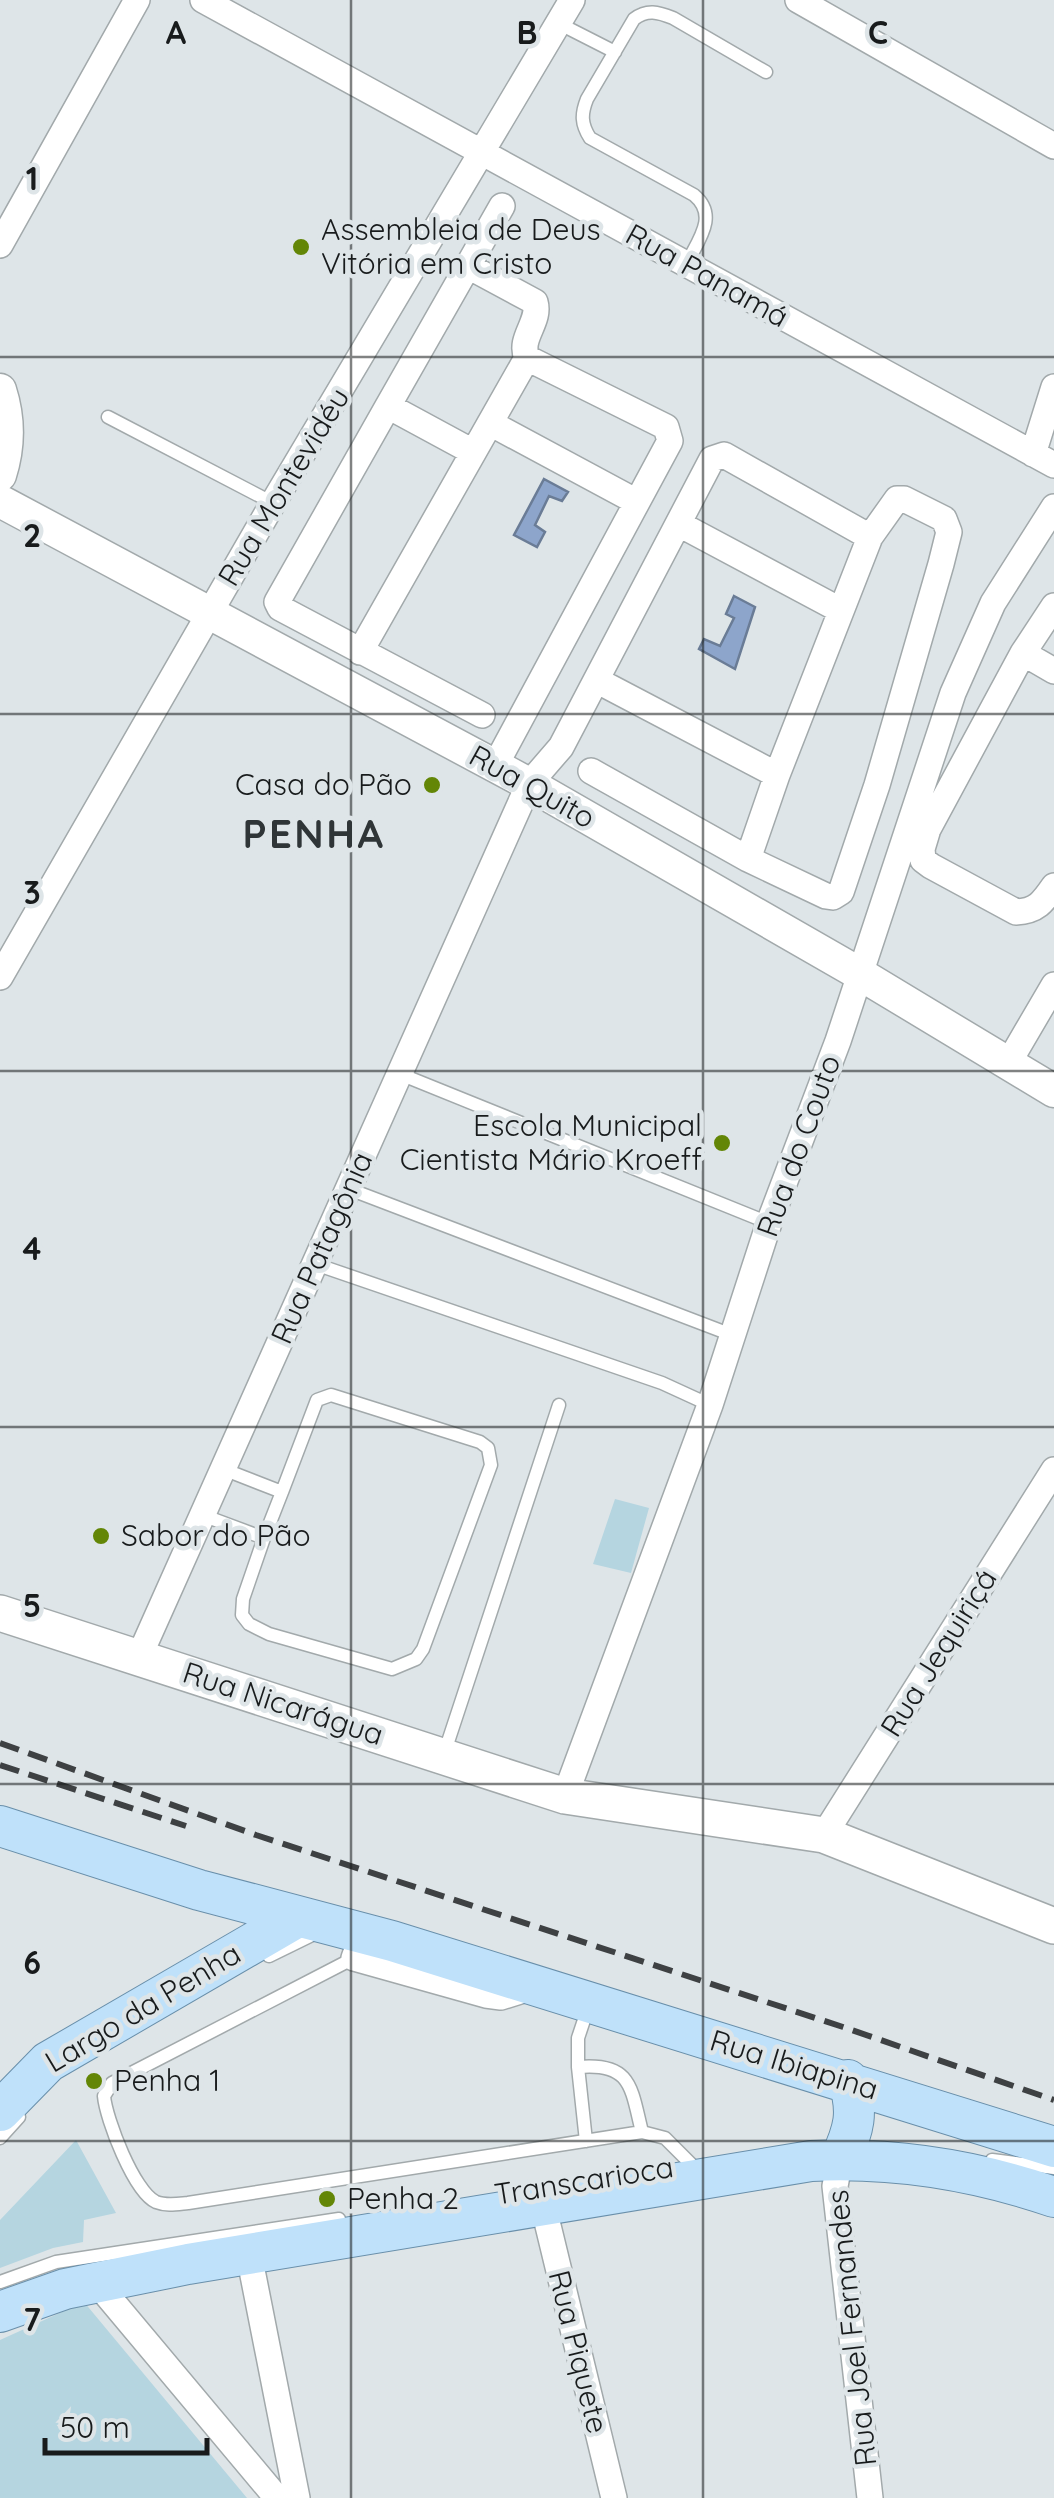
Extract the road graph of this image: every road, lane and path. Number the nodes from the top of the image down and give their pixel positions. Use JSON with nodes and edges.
{"nodes":[{"id":1,"x":137,"y":0,"type":"edge"},
{"id":2,"x":203,"y":0,"type":"edge"},
{"id":3,"x":572,"y":0,"type":"edge"},
{"id":4,"x":798,"y":0,"type":"edge"},
{"id":5,"x":558,"y":23,"type":"junction"},
{"id":6,"x":614,"y":52,"type":"junction"},
{"id":7,"x":766,"y":72,"type":"dead end"},
{"id":8,"x":1054,"y":146,"type":"edge"},
{"id":9,"x":483,"y":154,"type":"junction"},
{"id":10,"x":502,"y":206,"type":"dead end"},
{"id":11,"x":0,"y":246,"type":"edge"},
{"id":12,"x":686,"y":264,"type":"junction"},
{"id":13,"x":468,"y":266,"type":"junction"},
{"id":14,"x":527,"y":358,"type":"junction"},
{"id":15,"x":1054,"y":387,"type":"edge"},
{"id":16,"x":0,"y":390,"type":"edge"},
{"id":17,"x":388,"y":406,"type":"junction"},
{"id":18,"x":108,"y":417,"type":"dead end"},
{"id":19,"x":490,"y":422,"type":"junction"},
{"id":20,"x":474,"y":452,"type":"junction"},
{"id":21,"x":1043,"y":460,"type":"edge"},
{"id":22,"x":0,"y":475,"type":"edge"},
{"id":23,"x":0,"y":501,"type":"edge"},
{"id":24,"x":637,"y":502,"type":"junction"},
{"id":25,"x":273,"y":503,"type":"junction"},
{"id":26,"x":1054,"y":508,"type":"edge"},
{"id":27,"x":679,"y":524,"type":"junction"},
{"id":28,"x":870,"y":537,"type":"junction"},
{"id":29,"x":1054,"y":606,"type":"edge"},
{"id":30,"x":840,"y":610,"type":"junction"},
{"id":31,"x":211,"y":612,"type":"junction"},
{"id":32,"x":360,"y":652,"type":"junction"},
{"id":33,"x":1023,"y":654,"type":"junction"},
{"id":34,"x":1054,"y":671,"type":"edge"},
{"id":35,"x":598,"y":681,"type":"junction"},
{"id":36,"x":482,"y":715,"type":"dead end"},
{"id":37,"x":495,"y":766,"type":"junction"},
{"id":38,"x":591,"y":771,"type":"dead end"},
{"id":39,"x":776,"y":774,"type":"junction"},
{"id":40,"x":530,"y":784,"type":"junction"},
{"id":41,"x":748,"y":859,"type":"junction"},
{"id":42,"x":1054,"y":886,"type":"edge"},
{"id":43,"x":860,"y":974,"type":"junction"},
{"id":44,"x":0,"y":977,"type":"edge"},
{"id":45,"x":1054,"y":985,"type":"edge"},
{"id":46,"x":1009,"y":1062,"type":"junction"},
{"id":47,"x":400,"y":1074,"type":"junction"},
{"id":48,"x":1054,"y":1091,"type":"edge"},
{"id":49,"x":348,"y":1189,"type":"junction"},
{"id":50,"x":769,"y":1224,"type":"junction"},
{"id":51,"x":315,"y":1264,"type":"junction"},
{"id":52,"x":732,"y":1335,"type":"junction"},
{"id":53,"x":559,"y":1405,"type":"dead end"},
{"id":54,"x":710,"y":1405,"type":"junction"},
{"id":55,"x":223,"y":1469,"type":"junction"},
{"id":56,"x":1054,"y":1470,"type":"edge"},
{"id":57,"x":282,"y":1492,"type":"junction"},
{"id":58,"x":202,"y":1516,"type":"junction"},
{"id":59,"x":264,"y":1538,"type":"junction"},
{"id":60,"x":0,"y":1613,"type":"edge"},
{"id":61,"x":139,"y":1658,"type":"junction"},
{"id":62,"x":443,"y":1756,"type":"junction"},
{"id":63,"x":565,"y":1796,"type":"junction"},
{"id":64,"x":0,"y":1826,"type":"edge"},
{"id":65,"x":824,"y":1835,"type":"junction"},
{"id":66,"x":1054,"y":1926,"type":"edge"},
{"id":67,"x":336,"y":1934,"type":"junction"},
{"id":68,"x":250,"y":1965,"type":"dead end"},
{"id":69,"x":218,"y":1980,"type":"dead end"},
{"id":70,"x":589,"y":2004,"type":"junction"},
{"id":71,"x":78,"y":2062,"type":"dead end"},
{"id":72,"x":578,"y":2066,"type":"junction"},
{"id":73,"x":848,"y":2080,"type":"junction"},
{"id":74,"x":17,"y":2106,"type":"edge"},
{"id":75,"x":905,"y":2116,"type":"dead end"},
{"id":76,"x":642,"y":2132,"type":"junction"},
{"id":77,"x":0,"y":2138,"type":"edge"},
{"id":78,"x":586,"y":2141,"type":"junction"},
{"id":79,"x":1054,"y":2147,"type":"edge"},
{"id":80,"x":782,"y":2150,"type":"dead end"},
{"id":81,"x":850,"y":2150,"type":"junction"},
{"id":82,"x":998,"y":2163,"type":"junction"},
{"id":83,"x":1054,"y":2167,"type":"edge"},
{"id":84,"x":696,"y":2168,"type":"junction"},
{"id":85,"x":1054,"y":2197,"type":"edge"},
{"id":86,"x":543,"y":2205,"type":"junction"},
{"id":87,"x":351,"y":2217,"type":"dead end"},
{"id":88,"x":250,"y":2255,"type":"junction"},
{"id":89,"x":0,"y":2282,"type":"edge"},
{"id":90,"x":96,"y":2282,"type":"junction"},
{"id":91,"x":0,"y":2312,"type":"edge"},
{"id":92,"x":277,"y":2498,"type":"edge"},
{"id":93,"x":297,"y":2498,"type":"edge"},
{"id":94,"x":614,"y":2498,"type":"edge"},
{"id":95,"x":870,"y":2498,"type":"edge"}],
"edges":[{"from":1,"to":11,"type":"street"},
{"from":2,"to":9,"type":"street","name":"Rua Panamá"},
{"from":3,"to":5,"type":"street","name":"Rua Montevidéu"},
{"from":4,"to":8,"type":"street"},
{"from":5,"to":6,"type":"lane"},
{"from":5,"to":9,"type":"street","name":"Rua Montevidéu"},
{"from":6,"to":7,"type":"lane"},
{"from":6,"to":12,"type":"lane"},
{"from":9,"to":12,"type":"street","name":"Rua Panamá"},
{"from":9,"to":25,"type":"street","name":"Rua Montevidéu"},
{"from":10,"to":13,"type":"street"},
{"from":12,"to":21,"type":"street","name":"Rua Panamá"},
{"from":13,"to":14,"type":"street"},
{"from":13,"to":17,"type":"street"},
{"from":14,"to":19,"type":"street"},
{"from":14,"to":24,"type":"street"},
{"from":15,"to":21,"type":"street"},
{"from":16,"to":22,"type":"street"},
{"from":17,"to":20,"type":"street"},
{"from":17,"to":32,"type":"street"},
{"from":18,"to":25,"type":"lane"},
{"from":19,"to":20,"type":"street"},
{"from":19,"to":24,"type":"street"},
{"from":20,"to":32,"type":"street"},
{"from":23,"to":31,"type":"street","name":"Rua Quito"},
{"from":24,"to":37,"type":"street"},
{"from":25,"to":31,"type":"street","name":"Rua Montevidéu"},
{"from":26,"to":43,"type":"street","name":"Rua do Couto"},
{"from":27,"to":28,"type":"street","name":"Rua Patagônia"},
{"from":27,"to":30,"type":"street"},
{"from":27,"to":35,"type":"street","name":"Rua Patagônia"},
{"from":28,"to":30,"type":"street"},
{"from":28,"to":41,"type":"street"},
{"from":29,"to":33,"type":"street"},
{"from":30,"to":39,"type":"street"},
{"from":31,"to":37,"type":"street","name":"Rua Quito"},
{"from":31,"to":44,"type":"street","name":"Rua Montevidéu"},
{"from":32,"to":36,"type":"street"},
{"from":33,"to":34,"type":"street"},
{"from":33,"to":42,"type":"street"},
{"from":35,"to":39,"type":"street"},
{"from":35,"to":40,"type":"street","name":"Rua Patagônia"},
{"from":37,"to":40,"type":"street","name":"Rua Quito"},
{"from":38,"to":41,"type":"street"},
{"from":39,"to":41,"type":"street"},
{"from":40,"to":43,"type":"street","name":"Rua Quito"},
{"from":40,"to":47,"type":"street","name":"Rua Patagônia"},
{"from":43,"to":46,"type":"street","name":"Rua Quito"},
{"from":43,"to":50,"type":"street","name":"Rua do Couto"},
{"from":45,"to":46,"type":"street"},
{"from":46,"to":48,"type":"street","name":"Rua Quito"},
{"from":47,"to":49,"type":"street","name":"Rua Patagônia"},
{"from":47,"to":50,"type":"lane"},
{"from":49,"to":51,"type":"street","name":"Rua Patagônia"},
{"from":49,"to":52,"type":"lane"},
{"from":50,"to":52,"type":"street","name":"Rua do Couto"},
{"from":51,"to":54,"type":"lane"},
{"from":51,"to":55,"type":"street","name":"Rua Patagônia"},
{"from":52,"to":54,"type":"street","name":"Rua do Couto"},
{"from":53,"to":62,"type":"lane"},
{"from":54,"to":63,"type":"street","name":"Rua do Couto"},
{"from":55,"to":57,"type":"lane"},
{"from":55,"to":58,"type":"street","name":"Rua Patagônia"},
{"from":56,"to":65,"type":"street","name":"Rua Jequiriçá"},
{"from":57,"to":59,"type":"lane"},
{"from":57,"to":59,"type":"lane"},
{"from":58,"to":59,"type":"lane"},
{"from":58,"to":61,"type":"street","name":"Rua Patagônia"},
{"from":60,"to":61,"type":"main road","name":"Rua Nicarágua"},
{"from":61,"to":62,"type":"main road","name":"Rua Nicarágua"},
{"from":62,"to":63,"type":"main road","name":"Rua Nicarágua"},
{"from":63,"to":65,"type":"main road","name":"Rua Nicarágua"},
{"from":64,"to":67,"type":"main road","name":"Rua Ibiapina"},
{"from":65,"to":66,"type":"main road","name":"Rua Nicarágua"},
{"from":67,"to":68,"type":"lane"},
{"from":67,"to":70,"type":"main road","name":"Rua Ibiapina"},
{"from":67,"to":74,"type":"main road","name":"Largo da Penha"},
{"from":67,"to":78,"type":"lane","name":"Largo da Penha"},
{"from":69,"to":71,"type":"lane"},
{"from":70,"to":72,"type":"lane"},
{"from":70,"to":73,"type":"main road","name":"Rua Ibiapina"},
{"from":72,"to":76,"type":"lane"},
{"from":72,"to":78,"type":"lane"},
{"from":73,"to":75,"type":"lane"},
{"from":73,"to":79,"type":"main road","name":"Rua Ibiapina"},
{"from":73,"to":81,"type":"main road"},
{"from":74,"to":77,"type":"lane"},
{"from":76,"to":78,"type":"lane"},
{"from":76,"to":84,"type":"lane"},
{"from":80,"to":81,"type":"lane"},
{"from":81,"to":82,"type":"main road"},
{"from":81,"to":84,"type":"main road"},
{"from":81,"to":95,"type":"street","name":"Rua Joel Fernandes"},
{"from":82,"to":83,"type":"lane"},
{"from":82,"to":85,"type":"main road"},
{"from":84,"to":86,"type":"main road"},
{"from":86,"to":88,"type":"main road"},
{"from":86,"to":94,"type":"street","name":"Rua Piquete"},
{"from":87,"to":89,"type":"lane"},
{"from":88,"to":90,"type":"main road"},
{"from":88,"to":93,"type":"street"},
{"from":90,"to":91,"type":"main road"},
{"from":90,"to":92,"type":"street"}]}
